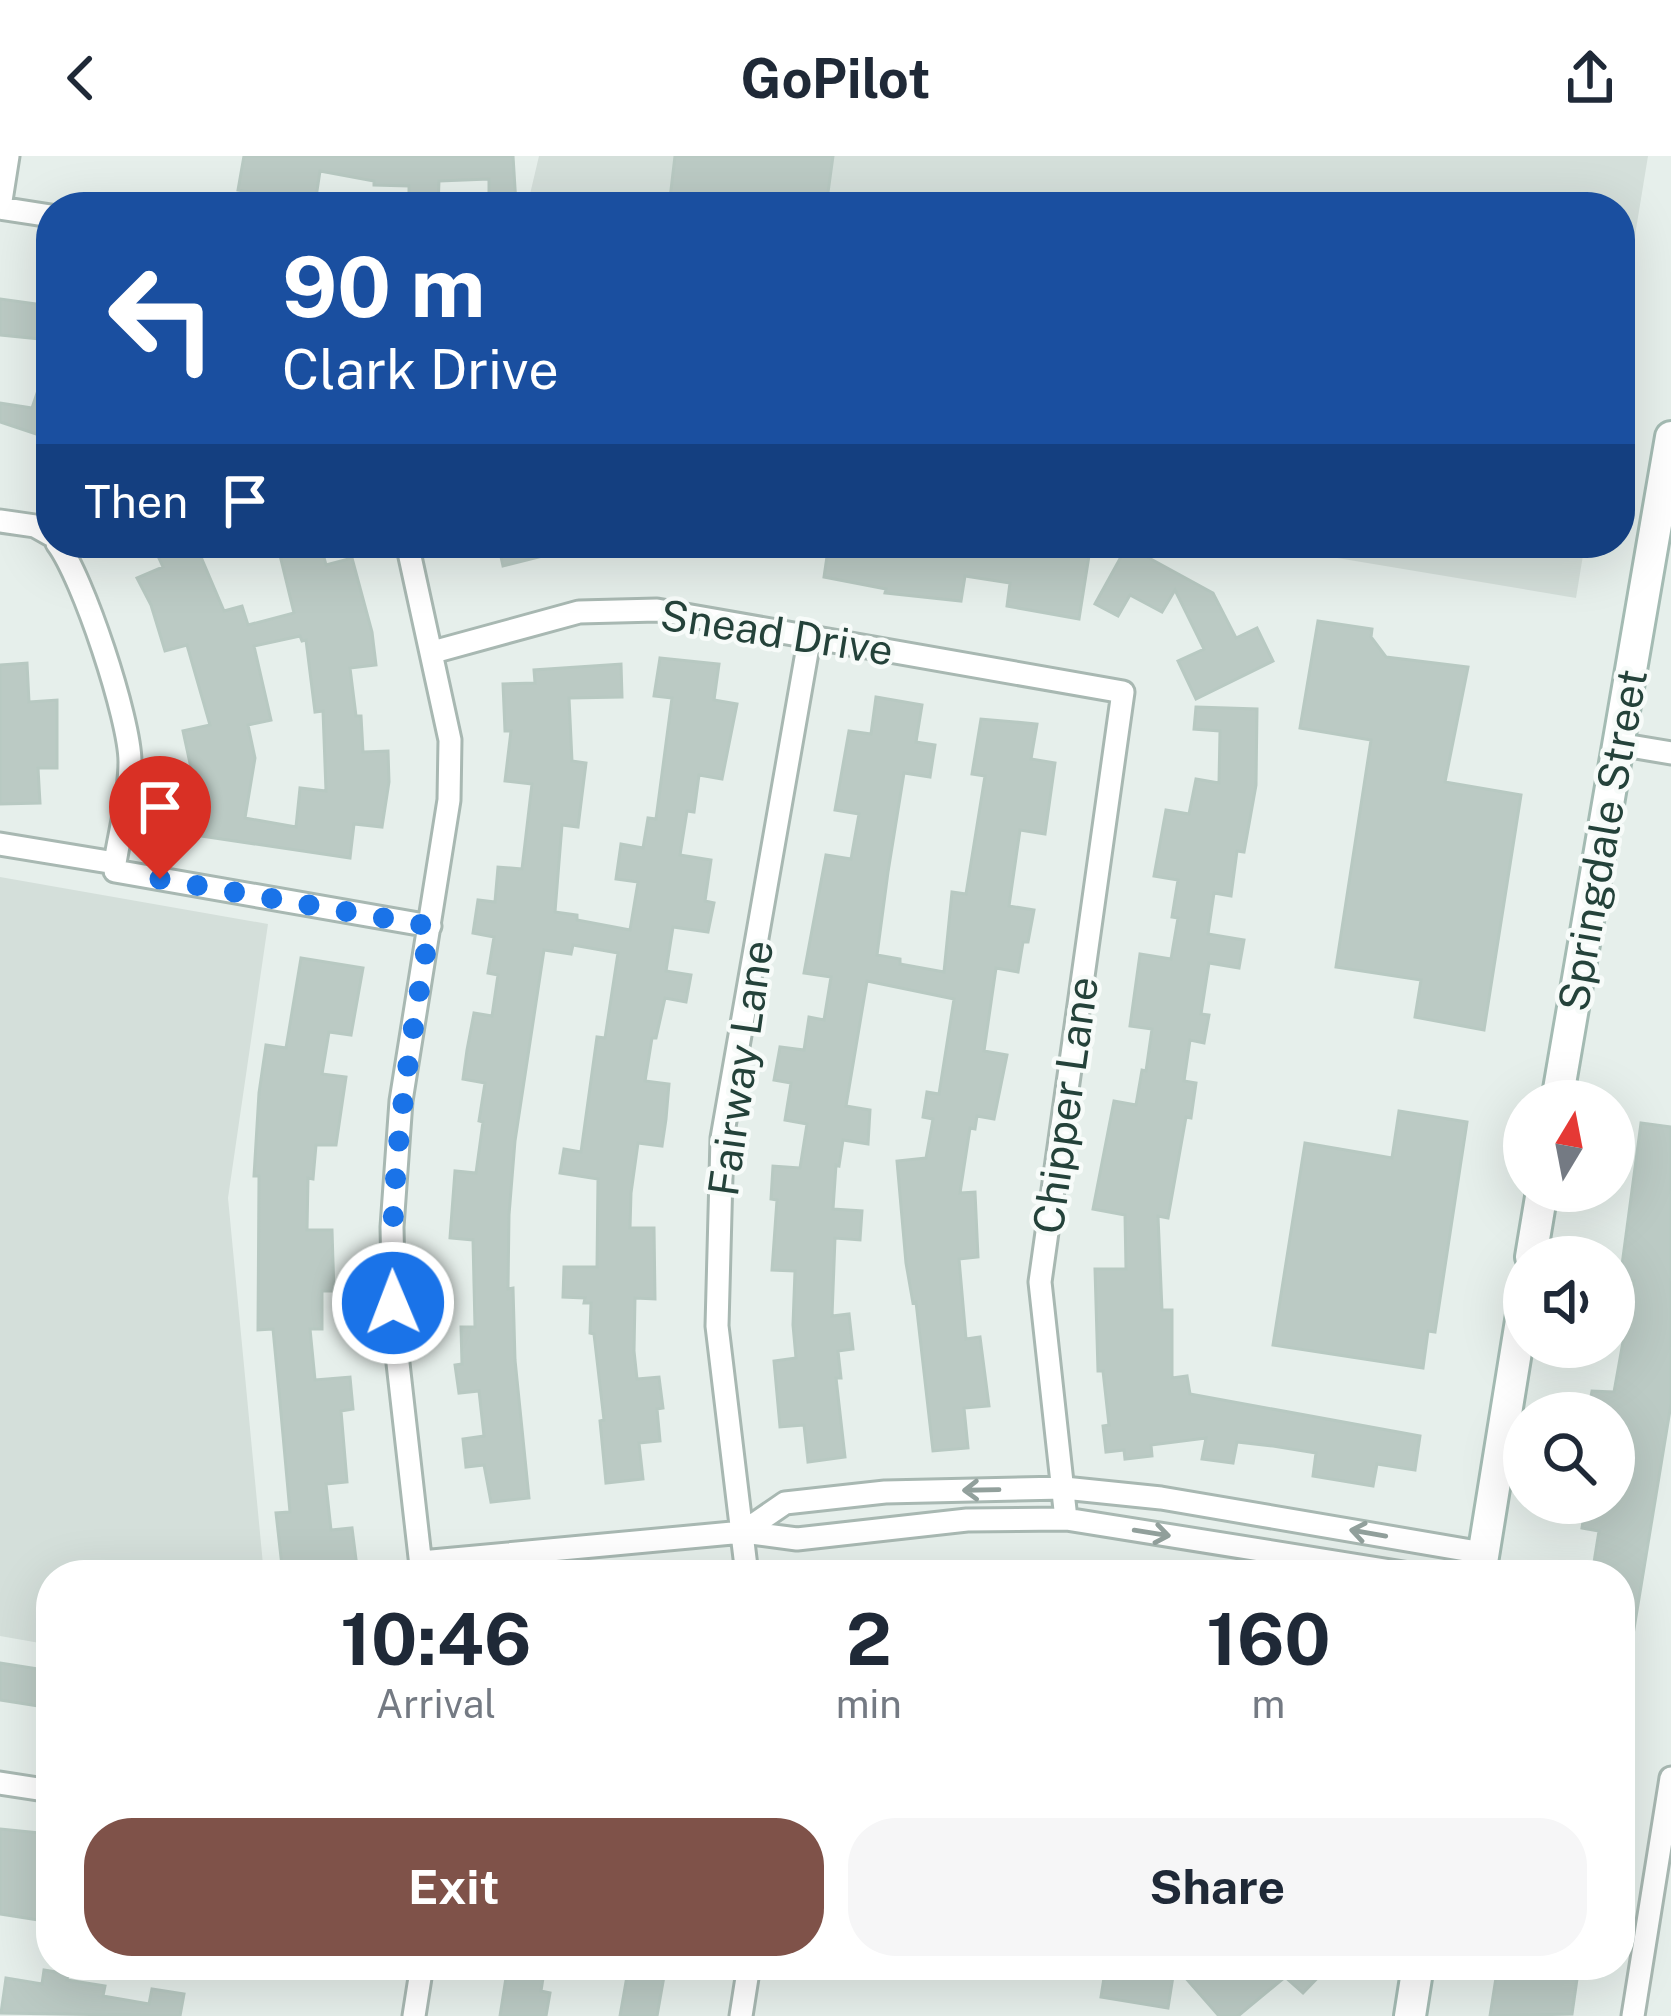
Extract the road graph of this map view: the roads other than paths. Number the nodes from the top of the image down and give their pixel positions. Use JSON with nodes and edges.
{"nodes":[{"id":1,"x":8,"y":156,"type":"edge"},
{"id":2,"x":0,"y":208,"type":"edge"},
{"id":3,"x":36,"y":214,"type":"edge"},
{"id":4,"x":1671,"y":437,"type":"edge"},
{"id":5,"x":0,"y":521,"type":"edge"},
{"id":6,"x":36,"y":527,"type":"edge"},
{"id":7,"x":68,"y":558,"type":"edge"},
{"id":8,"x":411,"y":558,"type":"edge"},
{"id":9,"x":810,"y":635,"type":"junction"},
{"id":10,"x":433,"y":652,"type":"junction"},
{"id":11,"x":1123,"y":692,"type":"joint"},
{"id":12,"x":1618,"y":744,"type":"junction"},
{"id":13,"x":1671,"y":753,"type":"edge"},
{"id":14,"x":0,"y":844,"type":"edge"},
{"id":15,"x":115,"y":863,"type":"junction"},
{"id":16,"x":430,"y":926,"type":"junction"},
{"id":17,"x":1561,"y":1080,"type":"edge"},
{"id":18,"x":1513,"y":1368,"type":"edge"},
{"id":19,"x":1064,"y":1488,"type":"junction"},
{"id":20,"x":1066,"y":1519,"type":"junction"},
{"id":21,"x":743,"y":1532,"type":"junction"},
{"id":22,"x":420,"y":1560,"type":"edge"},
{"id":23,"x":499,"y":1560,"type":"edge"},
{"id":24,"x":746,"y":1560,"type":"edge"},
{"id":25,"x":1322,"y":1560,"type":"edge"},
{"id":26,"x":1462,"y":1560,"type":"edge"},
{"id":27,"x":1482,"y":1560,"type":"edge"},
{"id":28,"x":1671,"y":1778,"type":"edge"},
{"id":29,"x":0,"y":1783,"type":"edge"},
{"id":30,"x":36,"y":1789,"type":"edge"},
{"id":31,"x":420,"y":1980,"type":"edge"},
{"id":32,"x":747,"y":1980,"type":"edge"},
{"id":33,"x":1416,"y":1980,"type":"edge"},
{"id":34,"x":414,"y":2016,"type":"edge"},
{"id":35,"x":741,"y":2016,"type":"edge"},
{"id":36,"x":1410,"y":2016,"type":"edge"},
{"id":37,"x":1633,"y":2016,"type":"edge"}],
"edges":[{"from":1,"to":2,"type":"street"},
{"from":2,"to":3,"type":"street"},
{"from":4,"to":12,"type":"main road","name":"Springdale Street"},
{"from":5,"to":6,"type":"street"},
{"from":7,"to":15,"type":"street"},
{"from":8,"to":10,"type":"street"},
{"from":9,"to":10,"type":"street","name":"Snead Drive"},
{"from":9,"to":11,"type":"street","name":"Snead Drive"},
{"from":9,"to":21,"type":"street","name":"Fairway Lane"},
{"from":10,"to":16,"type":"street"},
{"from":11,"to":19,"type":"street","name":"Chipper Lane"},
{"from":12,"to":13,"type":"street"},
{"from":12,"to":17,"type":"main road","name":"Springdale Street"},
{"from":14,"to":15,"type":"street"},
{"from":15,"to":16,"type":"street"},
{"from":16,"to":22,"type":"street"},
{"from":18,"to":27,"type":"main road"},
{"from":19,"to":20,"type":"street","name":"Chipper Lane"},
{"from":19,"to":21,"type":"street","one_way":true},
{"from":26,"to":19,"type":"street","one_way":true},
{"from":20,"to":21,"type":"street"},
{"from":20,"to":25,"type":"street","one_way":true},
{"from":21,"to":23,"type":"street"},
{"from":21,"to":24,"type":"street","name":"Fairway Lane"},
{"from":28,"to":37,"type":"street"},
{"from":29,"to":30,"type":"street"},
{"from":31,"to":34,"type":"street"},
{"from":32,"to":35,"type":"street"},
{"from":33,"to":36,"type":"main road"}]}
